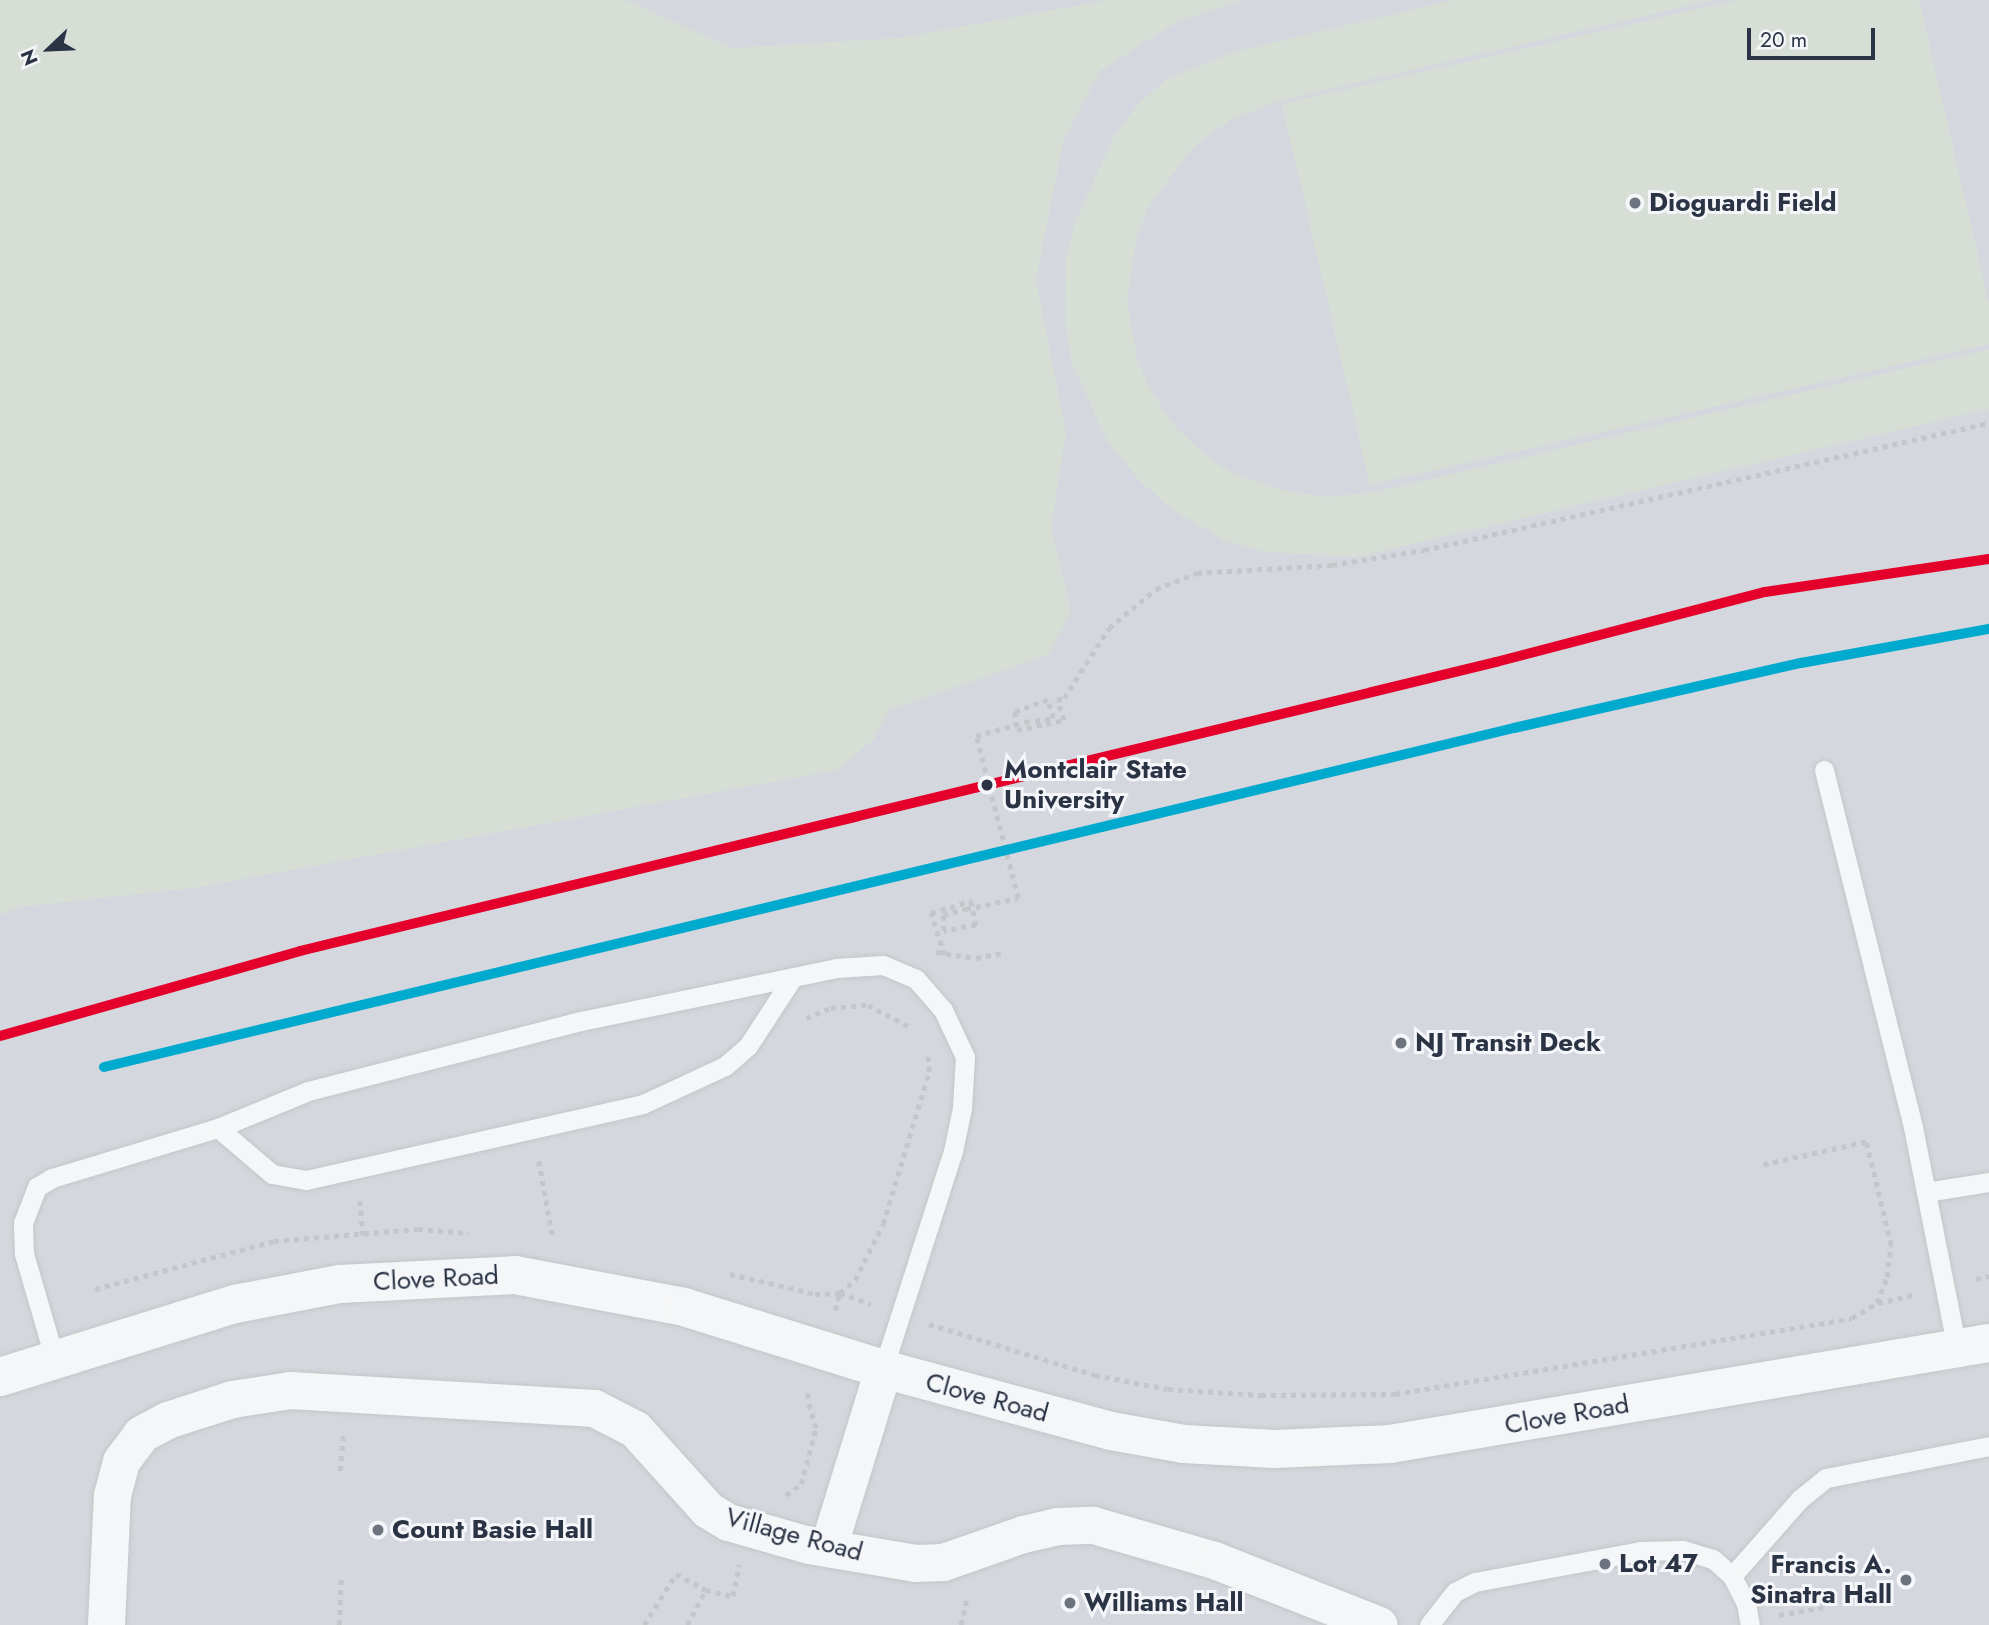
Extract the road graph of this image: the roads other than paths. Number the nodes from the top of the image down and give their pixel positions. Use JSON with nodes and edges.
{"nodes":[{"id":1,"x":1824,"y":770,"type":"dead end"},
{"id":2,"x":793,"y":976,"type":"junction"},
{"id":3,"x":218,"y":1128,"type":"junction"},
{"id":4,"x":1989,"y":1182,"type":"edge"},
{"id":5,"x":1926,"y":1192,"type":"junction"},
{"id":6,"x":1973,"y":1346,"type":"edge"},
{"id":7,"x":55,"y":1360,"type":"junction"},
{"id":8,"x":883,"y":1370,"type":"junction"},
{"id":9,"x":0,"y":1377,"type":"edge"},
{"id":10,"x":1989,"y":1446,"type":"edge"},
{"id":11,"x":828,"y":1548,"type":"junction"},
{"id":12,"x":1732,"y":1576,"type":"junction"},
{"id":13,"x":106,"y":1625,"type":"edge"},
{"id":14,"x":1379,"y":1625,"type":"edge"},
{"id":15,"x":1429,"y":1625,"type":"edge"},
{"id":16,"x":1750,"y":1625,"type":"edge"}],
"edges":[{"from":1,"to":5,"type":"lane"},
{"from":2,"to":3,"type":"lane"},
{"from":2,"to":3,"type":"lane"},
{"from":2,"to":8,"type":"lane"},
{"from":3,"to":7,"type":"lane"},
{"from":4,"to":5,"type":"lane"},
{"from":5,"to":6,"type":"lane"},
{"from":6,"to":8,"type":"street","name":"Clove Road"},
{"from":7,"to":8,"type":"street","name":"Clove Road"},
{"from":7,"to":9,"type":"street","name":"Clove Road"},
{"from":8,"to":11,"type":"street"},
{"from":10,"to":12,"type":"lane"},
{"from":11,"to":13,"type":"street","name":"Village Road"},
{"from":11,"to":14,"type":"street","name":"Village Road"},
{"from":12,"to":15,"type":"lane"},
{"from":12,"to":16,"type":"lane"}]}
